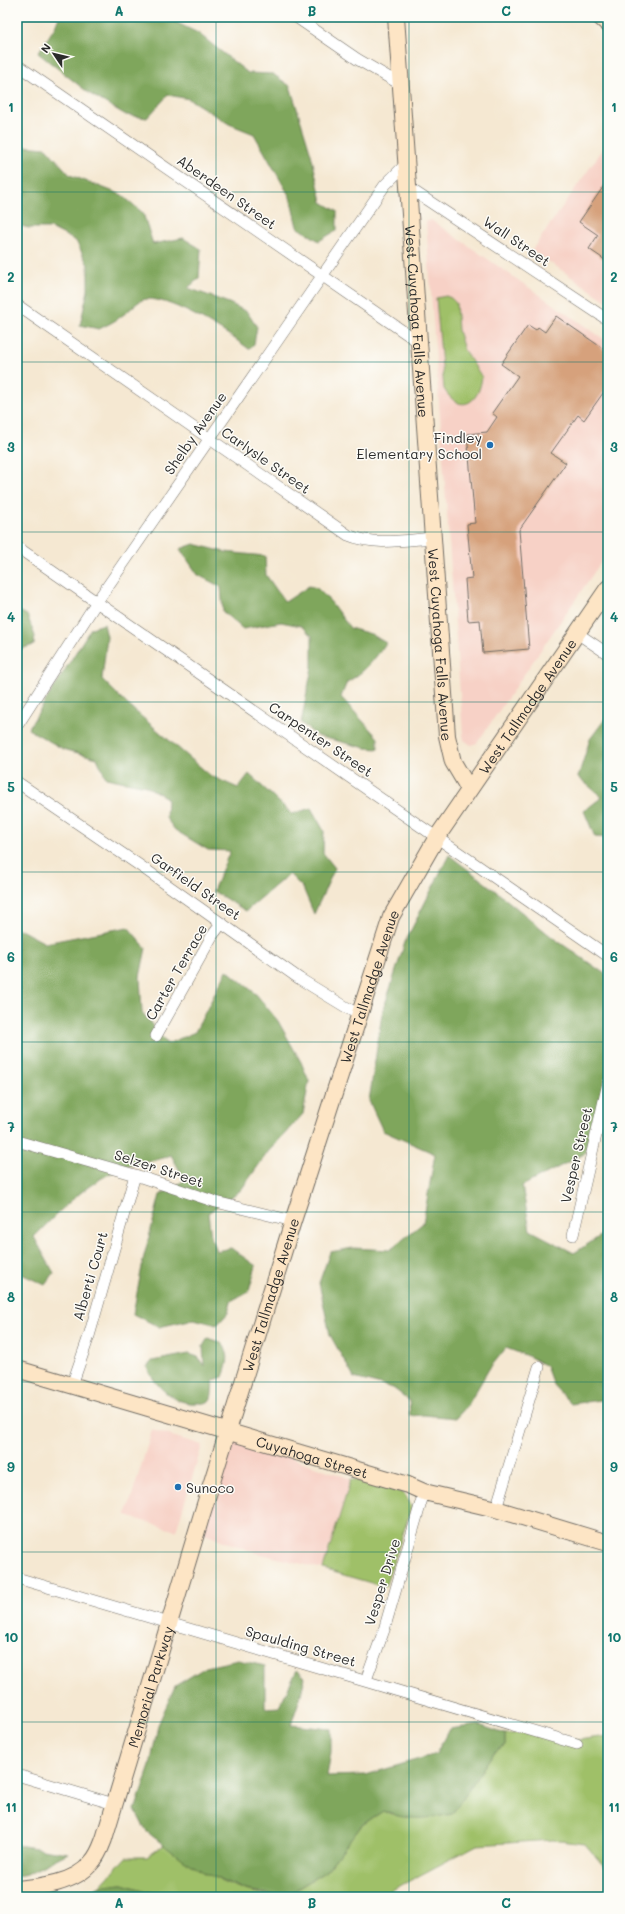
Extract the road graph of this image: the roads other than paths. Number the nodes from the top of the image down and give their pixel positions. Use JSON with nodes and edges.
{"nodes":[{"id":1,"x":296,"y":17,"type":"edge"},
{"id":2,"x":396,"y":17,"type":"edge"},
{"id":3,"x":600,"y":17,"type":"edge"},
{"id":4,"x":608,"y":24,"type":"edge"},
{"id":5,"x":17,"y":65,"type":"edge"},
{"id":6,"x":400,"y":84,"type":"junction"},
{"id":7,"x":406,"y":164,"type":"junction"},
{"id":8,"x":409,"y":188,"type":"junction"},
{"id":9,"x":322,"y":276,"type":"junction"},
{"id":10,"x":17,"y":306,"type":"edge"},
{"id":11,"x":608,"y":320,"type":"edge"},
{"id":12,"x":420,"y":343,"type":"junction"},
{"id":13,"x":209,"y":438,"type":"junction"},
{"id":14,"x":433,"y":538,"type":"junction"},
{"id":15,"x":17,"y":547,"type":"edge"},
{"id":16,"x":608,"y":588,"type":"edge"},
{"id":17,"x":96,"y":603,"type":"junction"},
{"id":18,"x":577,"y":633,"type":"junction"},
{"id":19,"x":608,"y":654,"type":"edge"},
{"id":20,"x":17,"y":726,"type":"edge"},
{"id":21,"x":17,"y":782,"type":"edge"},
{"id":22,"x":469,"y":789,"type":"junction"},
{"id":23,"x":437,"y":837,"type":"junction"},
{"id":24,"x":222,"y":923,"type":"junction"},
{"id":25,"x":608,"y":956,"type":"edge"},
{"id":26,"x":359,"y":1015,"type":"junction"},
{"id":27,"x":156,"y":1036,"type":"dead end"},
{"id":28,"x":608,"y":1083,"type":"edge"},
{"id":29,"x":17,"y":1141,"type":"edge"},
{"id":30,"x":135,"y":1175,"type":"junction"},
{"id":31,"x":293,"y":1221,"type":"junction"},
{"id":32,"x":573,"y":1234,"type":"dead end"},
{"id":33,"x":539,"y":1366,"type":"dead end"},
{"id":34,"x":17,"y":1370,"type":"edge"},
{"id":35,"x":72,"y":1385,"type":"junction"},
{"id":36,"x":227,"y":1432,"type":"junction"},
{"id":37,"x":424,"y":1492,"type":"junction"},
{"id":38,"x":496,"y":1509,"type":"junction"},
{"id":39,"x":608,"y":1543,"type":"edge"},
{"id":40,"x":17,"y":1578,"type":"edge"},
{"id":41,"x":170,"y":1623,"type":"junction"},
{"id":42,"x":366,"y":1680,"type":"junction"},
{"id":43,"x":577,"y":1744,"type":"dead end"},
{"id":44,"x":17,"y":1775,"type":"edge"},
{"id":45,"x":114,"y":1804,"type":"junction"},
{"id":46,"x":17,"y":1889,"type":"edge"}],
"edges":[{"from":1,"to":6,"type":"street"},
{"from":2,"to":6,"type":"main road","name":"West Cuyahoga Falls Avenue"},
{"from":3,"to":4,"type":"main road"},
{"from":5,"to":9,"type":"street","name":"Aberdeen Street"},
{"from":6,"to":7,"type":"main road","name":"West Cuyahoga Falls Avenue"},
{"from":7,"to":8,"type":"main road","name":"West Cuyahoga Falls Avenue"},
{"from":7,"to":9,"type":"street","name":"Shelby Avenue"},
{"from":8,"to":11,"type":"street","name":"Wall Street"},
{"from":8,"to":12,"type":"main road","name":"West Cuyahoga Falls Avenue"},
{"from":9,"to":12,"type":"street","name":"Aberdeen Street"},
{"from":9,"to":13,"type":"street","name":"Shelby Avenue"},
{"from":10,"to":13,"type":"street","name":"Carlysle Street"},
{"from":12,"to":14,"type":"main road","name":"West Cuyahoga Falls Avenue"},
{"from":13,"to":14,"type":"street","name":"Carlysle Street"},
{"from":13,"to":17,"type":"street","name":"Shelby Avenue"},
{"from":14,"to":22,"type":"main road","name":"West Cuyahoga Falls Avenue"},
{"from":15,"to":17,"type":"street","name":"Carpenter Street"},
{"from":16,"to":18,"type":"main road","name":"West Tallmadge Avenue"},
{"from":17,"to":20,"type":"street","name":"Shelby Avenue"},
{"from":17,"to":23,"type":"street","name":"Carpenter Street"},
{"from":18,"to":19,"type":"street"},
{"from":18,"to":22,"type":"main road","name":"West Tallmadge Avenue"},
{"from":21,"to":24,"type":"street","name":"Garfield Street"},
{"from":22,"to":23,"type":"main road","name":"West Tallmadge Avenue"},
{"from":23,"to":25,"type":"street","name":"Carpenter Street"},
{"from":23,"to":26,"type":"main road","name":"West Tallmadge Avenue"},
{"from":24,"to":26,"type":"street","name":"Garfield Street"},
{"from":24,"to":27,"type":"street","name":"Carter Terrace"},
{"from":26,"to":31,"type":"main road","name":"West Tallmadge Avenue"},
{"from":28,"to":32,"type":"street","name":"Vesper Street"},
{"from":29,"to":30,"type":"street","name":"Selzer Street"},
{"from":30,"to":31,"type":"street","name":"Selzer Street"},
{"from":30,"to":35,"type":"street","name":"Alberti Court"},
{"from":31,"to":36,"type":"main road","name":"West Tallmadge Avenue"},
{"from":33,"to":38,"type":"street"},
{"from":34,"to":35,"type":"main road","name":"Cuyahoga Street"},
{"from":35,"to":36,"type":"main road","name":"Cuyahoga Street"},
{"from":36,"to":37,"type":"main road","name":"Cuyahoga Street"},
{"from":36,"to":41,"type":"main road","name":"Memorial Parkway"},
{"from":37,"to":38,"type":"main road","name":"Cuyahoga Street"},
{"from":37,"to":42,"type":"street","name":"Vesper Drive"},
{"from":38,"to":39,"type":"main road","name":"Cuyahoga Street"},
{"from":40,"to":41,"type":"street","name":"Spaulding Street"},
{"from":41,"to":42,"type":"street","name":"Spaulding Street"},
{"from":41,"to":45,"type":"main road","name":"Memorial Parkway"},
{"from":42,"to":43,"type":"street","name":"Spaulding Street"},
{"from":44,"to":45,"type":"street"},
{"from":45,"to":46,"type":"main road","name":"Memorial Parkway"}]}
